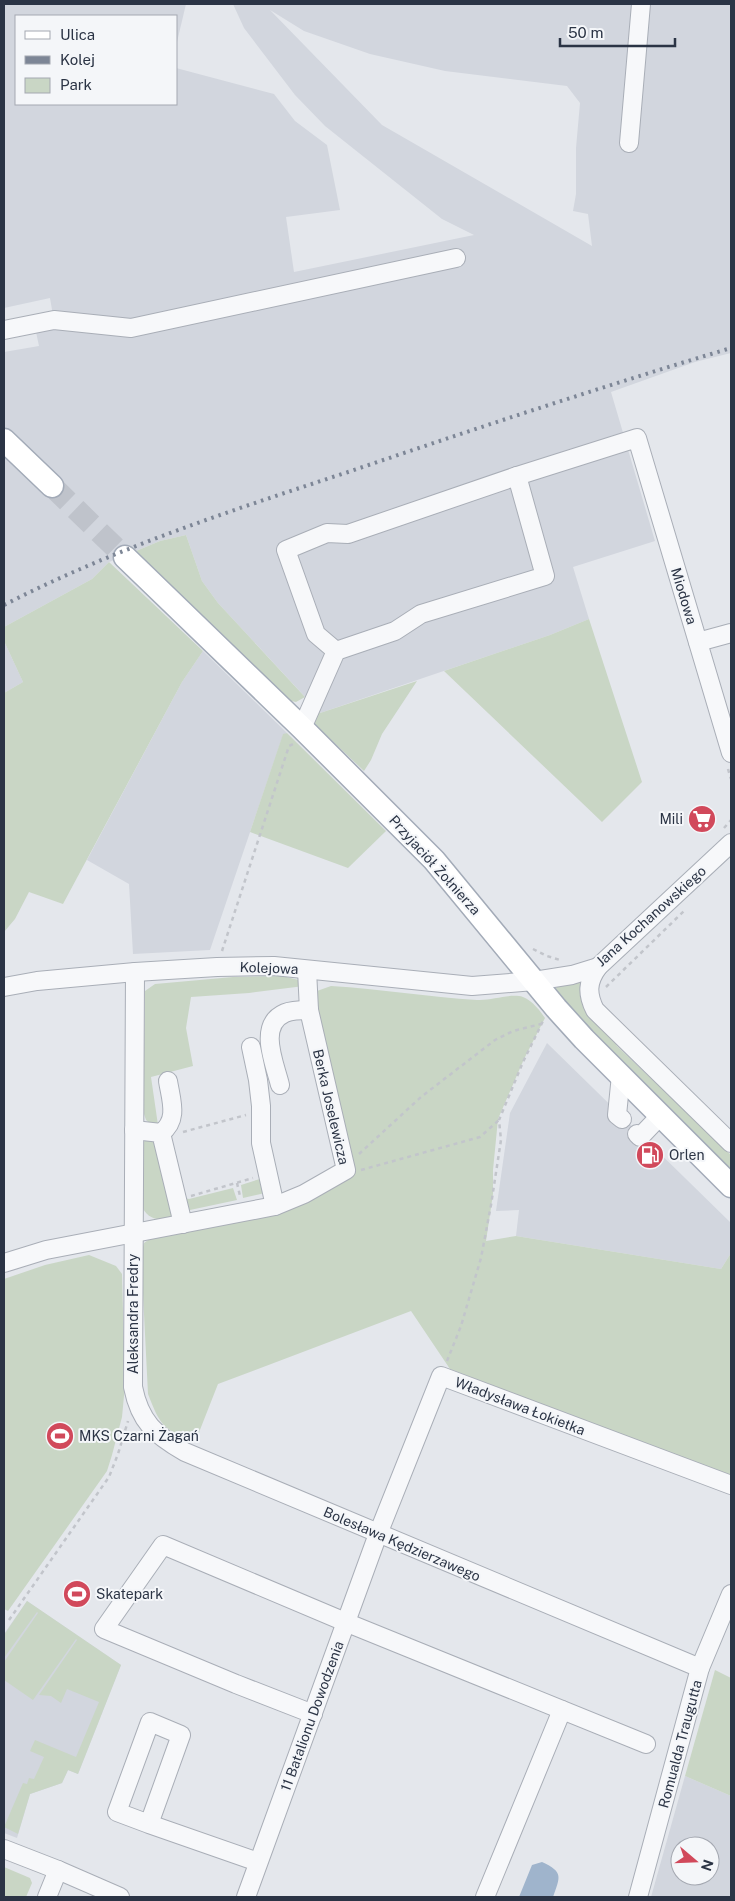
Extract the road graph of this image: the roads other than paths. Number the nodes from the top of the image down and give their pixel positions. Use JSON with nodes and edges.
{"nodes":[{"id":1,"x":641,"y":4,"type":"edge"},
{"id":2,"x":629,"y":143,"type":"dead end"},
{"id":3,"x":456,"y":258,"type":"dead end"},
{"id":4,"x":4,"y":330,"type":"edge"},
{"id":5,"x":4,"y":440,"type":"edge"},
{"id":6,"x":517,"y":476,"type":"junction"},
{"id":7,"x":52,"y":486,"type":"tunnel mouth"},
{"id":8,"x":125,"y":557,"type":"tunnel mouth"},
{"id":9,"x":731,"y":632,"type":"edge"},
{"id":10,"x":698,"y":642,"type":"junction"},
{"id":11,"x":336,"y":652,"type":"junction"},
{"id":12,"x":306,"y":732,"type":"junction"},
{"id":13,"x":731,"y":753,"type":"edge"},
{"id":14,"x":724,"y":839,"type":"edge"},
{"id":15,"x":598,"y":967,"type":"junction"},
{"id":16,"x":307,"y":970,"type":"junction"},
{"id":17,"x":135,"y":972,"type":"junction"},
{"id":18,"x":534,"y":981,"type":"junction"},
{"id":19,"x":4,"y":987,"type":"edge"},
{"id":20,"x":309,"y":1010,"type":"junction"},
{"id":21,"x":252,"y":1047,"type":"dead end"},
{"id":22,"x":621,"y":1075,"type":"junction"},
{"id":23,"x":168,"y":1081,"type":"dead end"},
{"id":24,"x":280,"y":1086,"type":"dead end"},
{"id":25,"x":661,"y":1115,"type":"junction"},
{"id":26,"x":622,"y":1119,"type":"dead end"},
{"id":27,"x":134,"y":1130,"type":"junction"},
{"id":28,"x":637,"y":1134,"type":"dead end"},
{"id":29,"x":161,"y":1135,"type":"junction"},
{"id":30,"x":731,"y":1143,"type":"edge"},
{"id":31,"x":731,"y":1186,"type":"edge"},
{"id":32,"x":275,"y":1206,"type":"junction"},
{"id":33,"x":183,"y":1224,"type":"junction"},
{"id":34,"x":133,"y":1233,"type":"junction"},
{"id":35,"x":4,"y":1263,"type":"edge"},
{"id":36,"x":132,"y":1387,"type":"joint"},
{"id":37,"x":731,"y":1485,"type":"edge"},
{"id":38,"x":378,"y":1534,"type":"junction"},
{"id":39,"x":731,"y":1594,"type":"edge"},
{"id":40,"x":346,"y":1622,"type":"junction"},
{"id":41,"x":700,"y":1668,"type":"junction"},
{"id":42,"x":562,"y":1710,"type":"junction"},
{"id":43,"x":313,"y":1714,"type":"junction"},
{"id":44,"x":646,"y":1744,"type":"dead end"},
{"id":45,"x":149,"y":1824,"type":"junction"},
{"id":46,"x":4,"y":1849,"type":"edge"},
{"id":47,"x":258,"y":1862,"type":"junction"},
{"id":48,"x":58,"y":1870,"type":"junction"},
{"id":49,"x":46,"y":1897,"type":"edge"},
{"id":50,"x":120,"y":1897,"type":"edge"},
{"id":51,"x":246,"y":1897,"type":"edge"},
{"id":52,"x":486,"y":1897,"type":"edge"},
{"id":53,"x":638,"y":1897,"type":"edge"}],
"edges":[{"from":1,"to":2,"type":"street"},
{"from":3,"to":4,"type":"street"},
{"from":5,"to":7,"type":"main road"},
{"from":6,"to":10,"type":"street","name":"Miodowa"},
{"from":6,"to":11,"type":"street"},
{"from":6,"to":11,"type":"street"},
{"from":8,"to":12,"type":"main road","name":"Przyjaciół Żołnierza"},
{"from":9,"to":10,"type":"street"},
{"from":10,"to":13,"type":"street","name":"Miodowa"},
{"from":11,"to":12,"type":"street"},
{"from":12,"to":18,"type":"main road","name":"Przyjaciół Żołnierza"},
{"from":14,"to":15,"type":"street","name":"Jana Kochanowskiego"},
{"from":15,"to":18,"type":"street","name":"Jana Kochanowskiego"},
{"from":15,"to":30,"type":"street"},
{"from":16,"to":17,"type":"street","name":"Kolejowa"},
{"from":16,"to":18,"type":"street","name":"Kolejowa"},
{"from":16,"to":20,"type":"street","name":"Berka Joselewicza"},
{"from":17,"to":19,"type":"street","name":"Kolejowa"},
{"from":17,"to":27,"type":"street","name":"Aleksandra Fredry"},
{"from":18,"to":22,"type":"main road","name":"Przyjaciół Żołnierza"},
{"from":20,"to":24,"type":"street"},
{"from":20,"to":32,"type":"street","name":"Berka Joselewicza"},
{"from":21,"to":32,"type":"street"},
{"from":22,"to":25,"type":"main road","name":"Przyjaciół Żołnierza"},
{"from":22,"to":26,"type":"street"},
{"from":23,"to":29,"type":"street"},
{"from":25,"to":28,"type":"street"},
{"from":25,"to":31,"type":"main road","name":"Przyjaciół Żołnierza"},
{"from":27,"to":29,"type":"street"},
{"from":27,"to":34,"type":"street","name":"Aleksandra Fredry"},
{"from":29,"to":33,"type":"street"},
{"from":32,"to":33,"type":"street","name":"Berka Joselewicza"},
{"from":33,"to":34,"type":"street","name":"Berka Joselewicza"},
{"from":34,"to":35,"type":"street","name":"Berka Joselewicza"},
{"from":34,"to":36,"type":"street","name":"Aleksandra Fredry"},
{"from":36,"to":38,"type":"street","name":"Bolesława Kędzierzawego"},
{"from":37,"to":38,"type":"street","name":"Władysława Łokietka"},
{"from":38,"to":40,"type":"street","name":"11 Batalionu Dowodzenia"},
{"from":38,"to":41,"type":"street","name":"Bolesława Kędzierzawego"},
{"from":39,"to":41,"type":"street","name":"Romualda Traugutta"},
{"from":40,"to":42,"type":"street"},
{"from":40,"to":43,"type":"street","name":"11 Batalionu Dowodzenia"},
{"from":40,"to":43,"type":"street"},
{"from":41,"to":53,"type":"street","name":"Romualda Traugutta"},
{"from":42,"to":44,"type":"street"},
{"from":42,"to":52,"type":"street"},
{"from":43,"to":47,"type":"street","name":"11 Batalionu Dowodzenia"},
{"from":45,"to":45,"type":"street"},
{"from":45,"to":47,"type":"street"},
{"from":46,"to":48,"type":"street"},
{"from":47,"to":51,"type":"street","name":"11 Batalionu Dowodzenia"},
{"from":48,"to":49,"type":"street"},
{"from":48,"to":50,"type":"street"}]}
